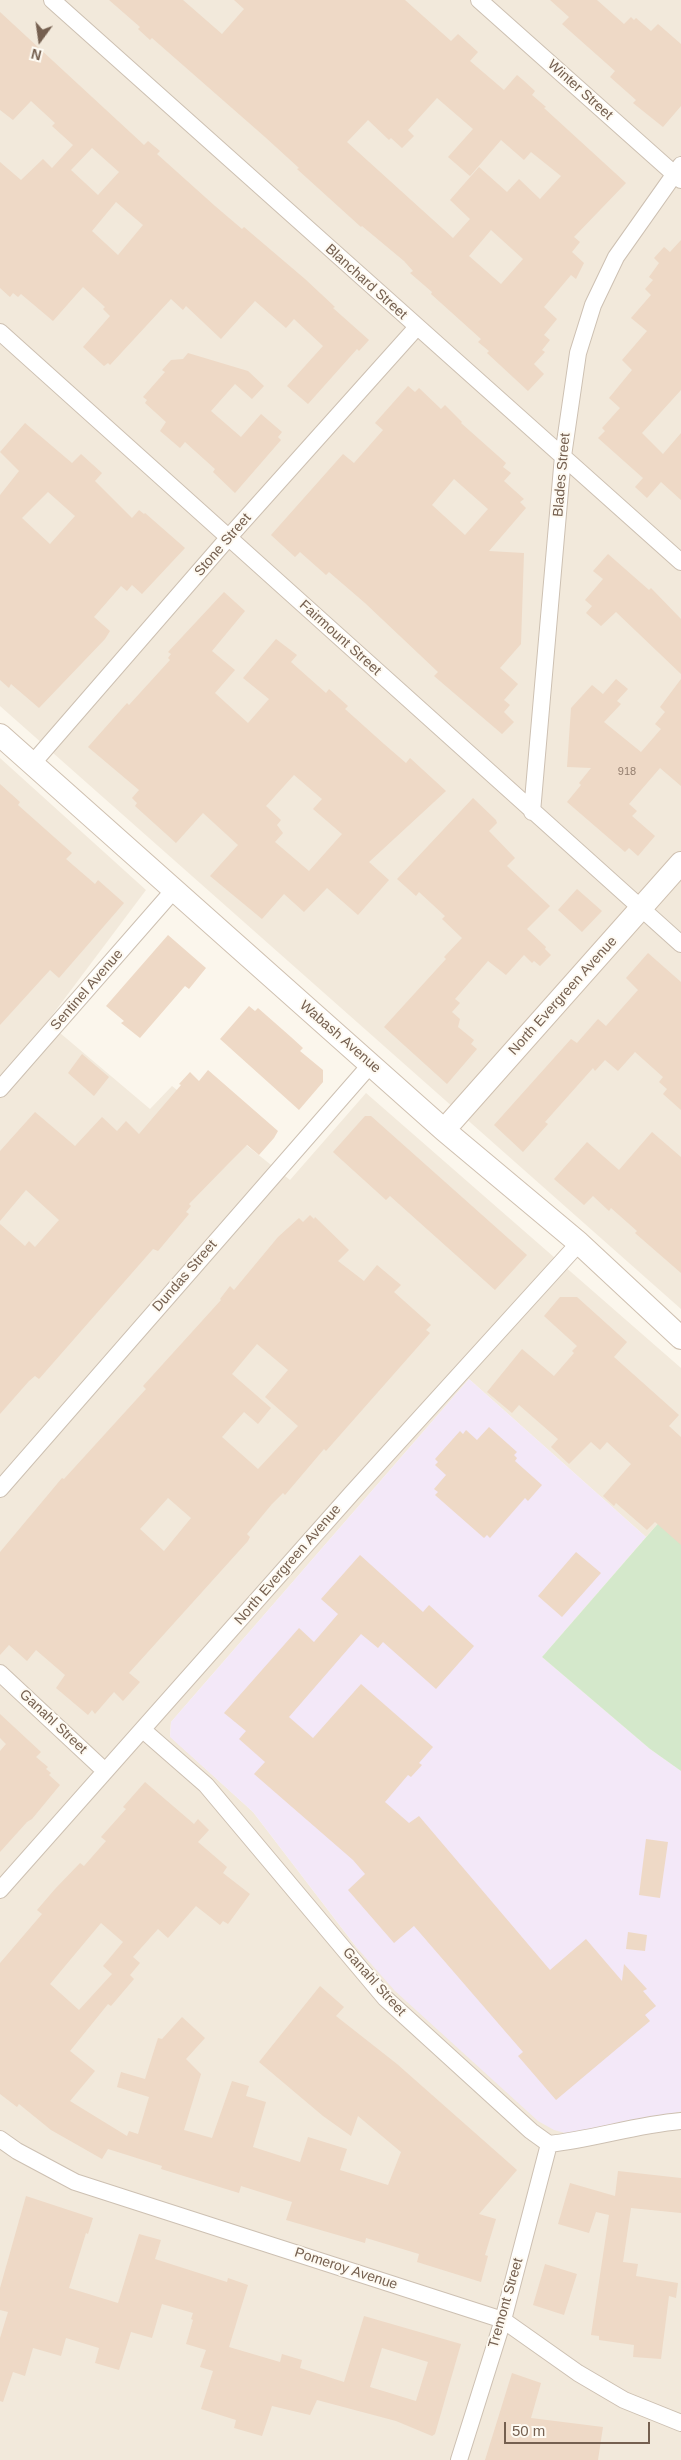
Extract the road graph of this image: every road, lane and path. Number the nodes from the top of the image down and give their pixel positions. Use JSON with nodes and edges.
{"nodes":[{"id":1,"x":52,"y":0,"type":"edge"},
{"id":2,"x":479,"y":0,"type":"edge"},
{"id":3,"x":678,"y":173,"type":"edge"},
{"id":4,"x":417,"y":327,"type":"junction"},
{"id":5,"x":0,"y":332,"type":"edge"},
{"id":6,"x":563,"y":456,"type":"junction"},
{"id":7,"x":229,"y":537,"type":"junction"},
{"id":8,"x":681,"y":562,"type":"edge"},
{"id":9,"x":0,"y":735,"type":"edge"},
{"id":10,"x":32,"y":764,"type":"junction"},
{"id":11,"x":532,"y":812,"type":"junction"},
{"id":12,"x":681,"y":863,"type":"edge"},
{"id":13,"x":173,"y":891,"type":"junction"},
{"id":14,"x":641,"y":908,"type":"junction"},
{"id":15,"x":681,"y":944,"type":"edge"},
{"id":16,"x":371,"y":1064,"type":"junction"},
{"id":17,"x":0,"y":1089,"type":"edge"},
{"id":18,"x":444,"y":1130,"type":"junction"},
{"id":19,"x":578,"y":1243,"type":"junction"},
{"id":20,"x":681,"y":1338,"type":"edge"},
{"id":21,"x":0,"y":1489,"type":"edge"},
{"id":22,"x":0,"y":1673,"type":"edge"},
{"id":23,"x":143,"y":1730,"type":"junction"},
{"id":24,"x":105,"y":1771,"type":"junction"},
{"id":25,"x":0,"y":1890,"type":"edge"},
{"id":26,"x":681,"y":2121,"type":"edge"},
{"id":27,"x":0,"y":2139,"type":"edge"},
{"id":28,"x":549,"y":2144,"type":"junction"},
{"id":29,"x":502,"y":2320,"type":"junction"},
{"id":30,"x":681,"y":2423,"type":"edge"},
{"id":31,"x":459,"y":2460,"type":"edge"}],
"edges":[{"from":1,"to":4,"type":"street","name":"Blanchard Street"},
{"from":2,"to":3,"type":"street","name":"Winter Street"},
{"from":3,"to":6,"type":"street","name":"Blades Street"},
{"from":4,"to":6,"type":"street","name":"Blanchard Street"},
{"from":4,"to":7,"type":"street","name":"Stone Street"},
{"from":5,"to":7,"type":"street","name":"Fairmount Street"},
{"from":6,"to":8,"type":"street","name":"Blanchard Street"},
{"from":6,"to":11,"type":"street","name":"Blades Street"},
{"from":7,"to":10,"type":"street","name":"Stone Street"},
{"from":7,"to":11,"type":"street","name":"Fairmount Street"},
{"from":9,"to":10,"type":"street","name":"Wabash Avenue"},
{"from":10,"to":13,"type":"street","name":"Wabash Avenue"},
{"from":11,"to":14,"type":"street","name":"Fairmount Street"},
{"from":12,"to":14,"type":"street","name":"North Evergreen Avenue"},
{"from":13,"to":16,"type":"street","name":"Wabash Avenue"},
{"from":13,"to":17,"type":"street","name":"Sentinel Avenue"},
{"from":14,"to":15,"type":"street","name":"Fairmount Street"},
{"from":14,"to":18,"type":"street","name":"North Evergreen Avenue"},
{"from":16,"to":18,"type":"street","name":"Wabash Avenue"},
{"from":16,"to":21,"type":"street","name":"Dundas Street"},
{"from":18,"to":19,"type":"street","name":"Wabash Avenue"},
{"from":19,"to":20,"type":"street","name":"Wabash Avenue"},
{"from":19,"to":23,"type":"street","name":"North Evergreen Avenue"},
{"from":22,"to":24,"type":"street","name":"Ganahl Street"},
{"from":23,"to":24,"type":"street","name":"North Evergreen Avenue"},
{"from":23,"to":28,"type":"street","name":"Ganahl Street"},
{"from":24,"to":25,"type":"street","name":"North Evergreen Avenue"},
{"from":26,"to":28,"type":"street"},
{"from":27,"to":29,"type":"street","name":"Pomeroy Avenue"},
{"from":28,"to":29,"type":"street","name":"Tremont Street"},
{"from":29,"to":30,"type":"street","name":"Pomeroy Avenue"},
{"from":29,"to":31,"type":"street","name":"Tremont Street"}]}
